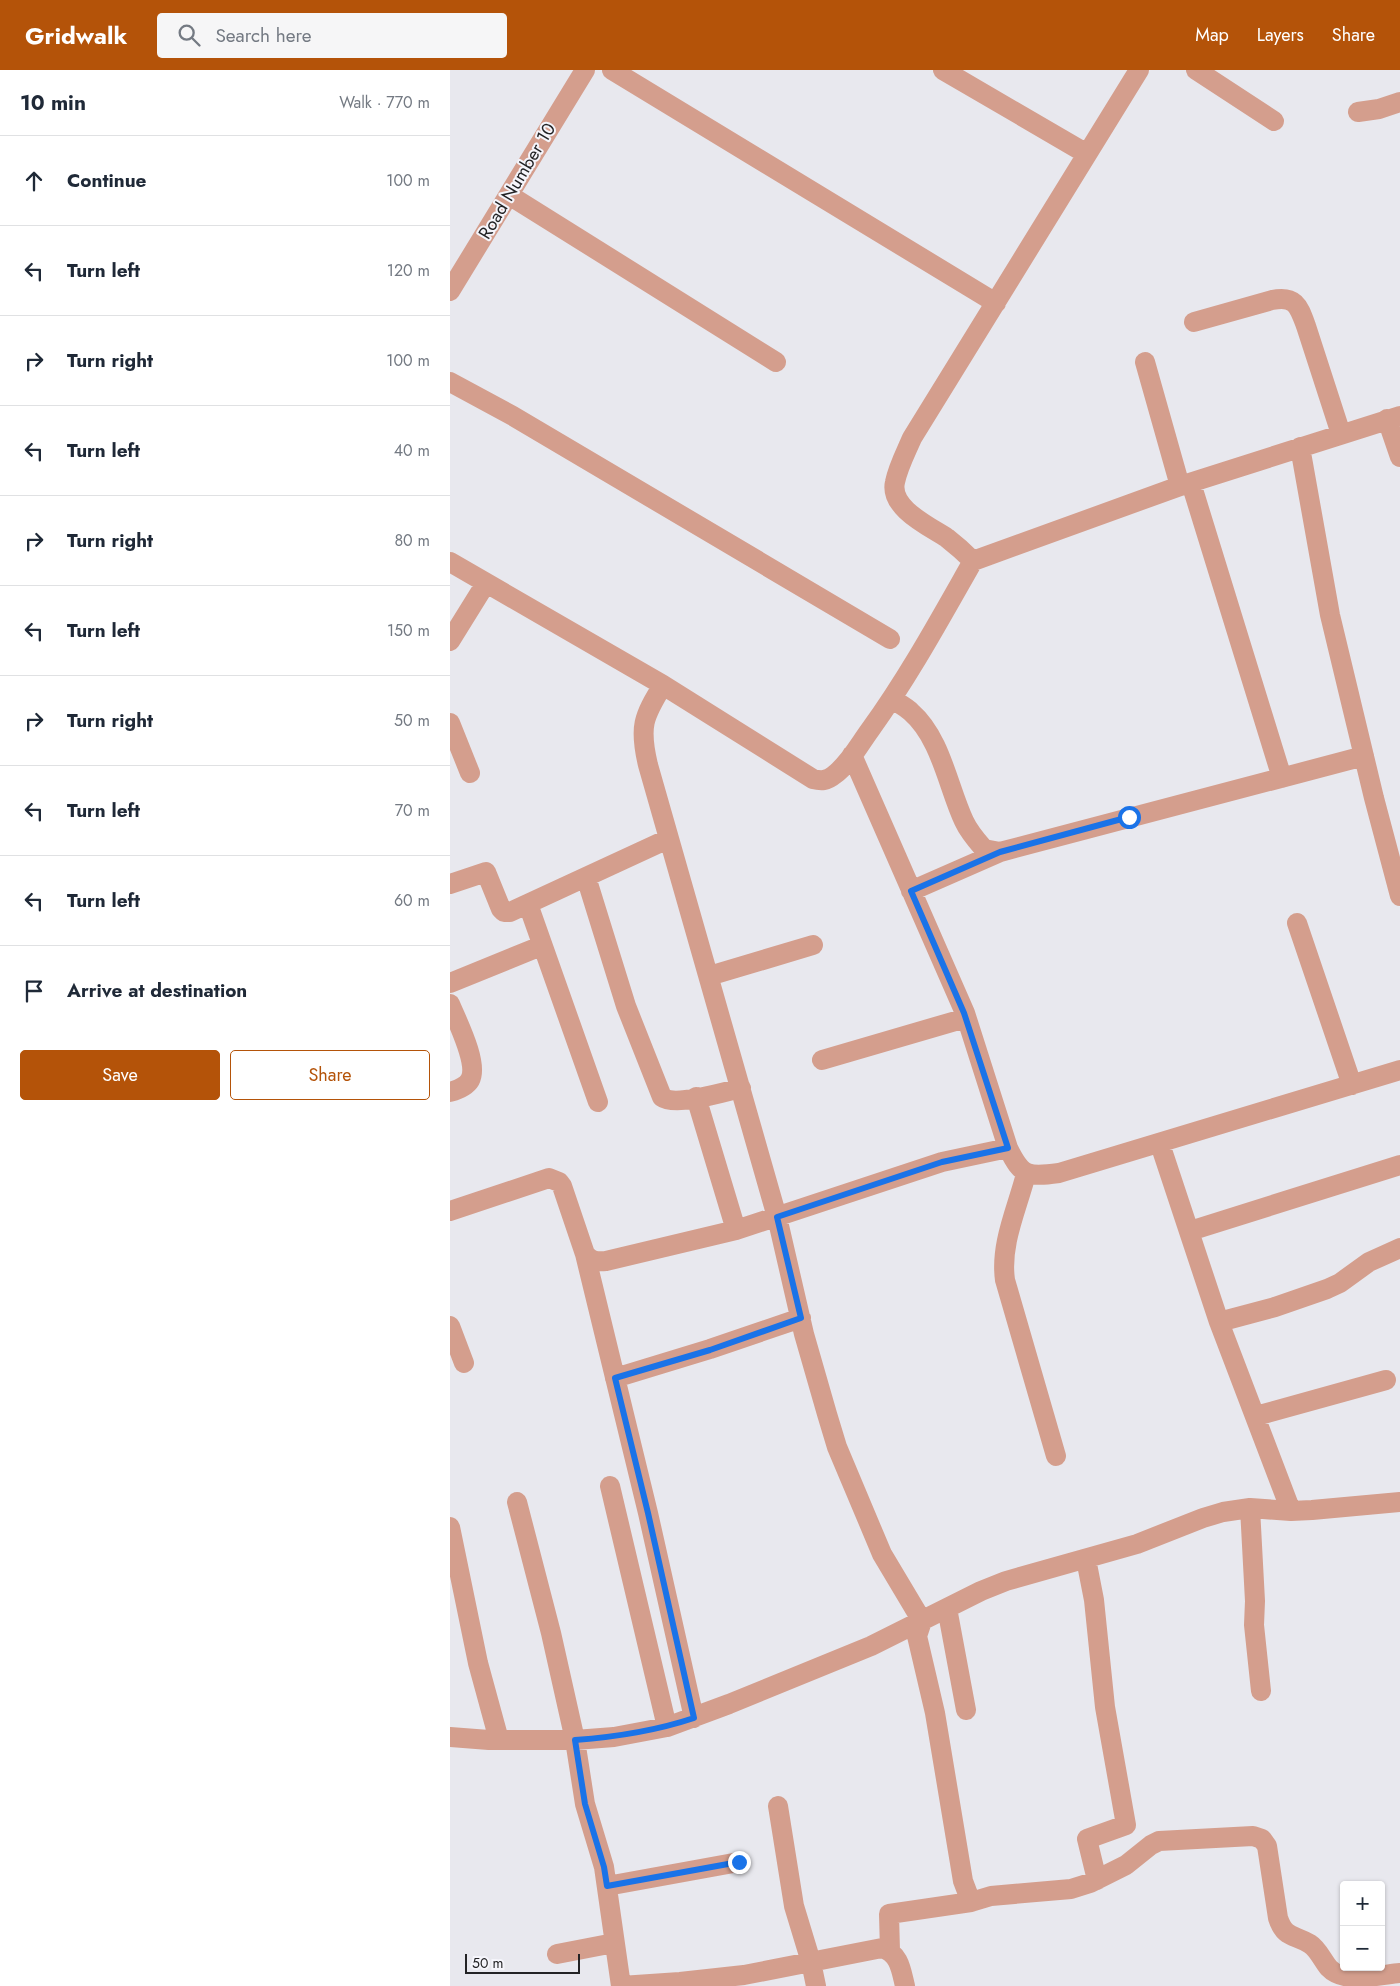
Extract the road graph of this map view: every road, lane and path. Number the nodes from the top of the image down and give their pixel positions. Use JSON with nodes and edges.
{"nodes":[{"id":1,"x":585,"y":70,"type":"edge"},
{"id":2,"x":612,"y":70,"type":"edge"},
{"id":3,"x":943,"y":70,"type":"edge"},
{"id":4,"x":1139,"y":70,"type":"edge"},
{"id":5,"x":1196,"y":70,"type":"edge"},
{"id":6,"x":1400,"y":102,"type":"edge"},
{"id":7,"x":1358,"y":112,"type":"dead end"},
{"id":8,"x":1274,"y":121,"type":"dead end"},
{"id":9,"x":1087,"y":154,"type":"junction"},
{"id":10,"x":509,"y":195,"type":"junction"},
{"id":11,"x":450,"y":291,"type":"edge"},
{"id":12,"x":996,"y":303,"type":"junction"},
{"id":13,"x":1194,"y":322,"type":"dead end"},
{"id":14,"x":776,"y":362,"type":"dead end"},
{"id":15,"x":1146,"y":362,"type":"dead end"},
{"id":16,"x":450,"y":382,"type":"edge"},
{"id":17,"x":1394,"y":417,"type":"edge"},
{"id":18,"x":1341,"y":434,"type":"junction"},
{"id":19,"x":1300,"y":447,"type":"junction"},
{"id":20,"x":1400,"y":457,"type":"edge"},
{"id":21,"x":1185,"y":484,"type":"junction"},
{"id":22,"x":973,"y":561,"type":"junction"},
{"id":23,"x":450,"y":562,"type":"edge"},
{"id":24,"x":486,"y":583,"type":"junction"},
{"id":25,"x":890,"y":639,"type":"dead end"},
{"id":26,"x":450,"y":641,"type":"edge"},
{"id":27,"x":663,"y":685,"type":"junction"},
{"id":28,"x":892,"y":699,"type":"junction"},
{"id":29,"x":450,"y":723,"type":"edge"},
{"id":30,"x":852,"y":755,"type":"junction"},
{"id":31,"x":1364,"y":756,"type":"junction"},
{"id":32,"x":470,"y":773,"type":"dead end"},
{"id":33,"x":1282,"y":778,"type":"junction"},
{"id":34,"x":668,"y":838,"type":"junction"},
{"id":35,"x":1000,"y":852,"type":"junction"},
{"id":36,"x":586,"y":877,"type":"junction"},
{"id":37,"x":450,"y":884,"type":"edge"},
{"id":38,"x":911,"y":891,"type":"junction"},
{"id":39,"x":1400,"y":896,"type":"edge"},
{"id":40,"x":528,"y":904,"type":"junction"},
{"id":41,"x":1297,"y":923,"type":"dead end"},
{"id":42,"x":813,"y":945,"type":"dead end"},
{"id":43,"x":541,"y":946,"type":"junction"},
{"id":44,"x":709,"y":976,"type":"junction"},
{"id":45,"x":450,"y":983,"type":"edge"},
{"id":46,"x":450,"y":1004,"type":"edge"},
{"id":47,"x":966,"y":1018,"type":"junction"},
{"id":48,"x":822,"y":1060,"type":"dead end"},
{"id":49,"x":1400,"y":1070,"type":"edge"},
{"id":50,"x":1352,"y":1085,"type":"junction"},
{"id":51,"x":741,"y":1088,"type":"junction"},
{"id":52,"x":450,"y":1092,"type":"edge"},
{"id":53,"x":696,"y":1097,"type":"junction"},
{"id":54,"x":598,"y":1102,"type":"dead end"},
{"id":55,"x":1160,"y":1144,"type":"junction"},
{"id":56,"x":1008,"y":1148,"type":"junction"},
{"id":57,"x":1400,"y":1165,"type":"edge"},
{"id":58,"x":1026,"y":1174,"type":"junction"},
{"id":59,"x":450,"y":1211,"type":"edge"},
{"id":60,"x":777,"y":1217,"type":"junction"},
{"id":61,"x":736,"y":1230,"type":"junction"},
{"id":62,"x":1190,"y":1231,"type":"junction"},
{"id":63,"x":1400,"y":1248,"type":"edge"},
{"id":64,"x":584,"y":1254,"type":"junction"},
{"id":65,"x":801,"y":1318,"type":"junction"},
{"id":66,"x":1219,"y":1322,"type":"junction"},
{"id":67,"x":450,"y":1326,"type":"edge"},
{"id":68,"x":464,"y":1363,"type":"dead end"},
{"id":69,"x":615,"y":1378,"type":"junction"},
{"id":70,"x":1386,"y":1380,"type":"dead end"},
{"id":71,"x":1256,"y":1416,"type":"junction"},
{"id":72,"x":1056,"y":1456,"type":"dead end"},
{"id":73,"x":610,"y":1486,"type":"dead end"},
{"id":74,"x":517,"y":1502,"type":"dead end"},
{"id":75,"x":1400,"y":1502,"type":"edge"},
{"id":76,"x":1250,"y":1508,"type":"junction"},
{"id":77,"x":1291,"y":1511,"type":"junction"},
{"id":78,"x":450,"y":1527,"type":"edge"},
{"id":79,"x":1086,"y":1559,"type":"junction"},
{"id":80,"x":947,"y":1608,"type":"junction"},
{"id":81,"x":922,"y":1622,"type":"junction"},
{"id":82,"x":1261,"y":1691,"type":"dead end"},
{"id":83,"x":966,"y":1710,"type":"dead end"},
{"id":84,"x":694,"y":1718,"type":"junction"},
{"id":85,"x":667,"y":1727,"type":"junction"},
{"id":86,"x":450,"y":1738,"type":"edge"},
{"id":87,"x":499,"y":1740,"type":"junction"},
{"id":88,"x":575,"y":1740,"type":"junction"},
{"id":89,"x":778,"y":1806,"type":"dead end"},
{"id":90,"x":739,"y":1862,"type":"dead end"},
{"id":91,"x":1097,"y":1880,"type":"junction"},
{"id":92,"x":607,"y":1886,"type":"junction"},
{"id":93,"x":971,"y":1902,"type":"junction"},
{"id":94,"x":614,"y":1943,"type":"junction"},
{"id":95,"x":890,"y":1950,"type":"junction"},
{"id":96,"x":557,"y":1954,"type":"dead end"},
{"id":97,"x":811,"y":1962,"type":"junction"},
{"id":98,"x":1400,"y":1973,"type":"edge"},
{"id":99,"x":621,"y":1986,"type":"edge"},
{"id":100,"x":816,"y":1986,"type":"edge"},
{"id":101,"x":906,"y":1986,"type":"edge"}],
"edges":[{"from":1,"to":10,"type":"street","name":"Road Number 10"},
{"from":2,"to":12,"type":"street"},
{"from":3,"to":9,"type":"street"},
{"from":4,"to":9,"type":"street"},
{"from":5,"to":8,"type":"street"},
{"from":6,"to":7,"type":"street"},
{"from":9,"to":12,"type":"street"},
{"from":10,"to":11,"type":"street","name":"Road Number 10"},
{"from":10,"to":14,"type":"street"},
{"from":12,"to":22,"type":"street"},
{"from":13,"to":18,"type":"street"},
{"from":15,"to":21,"type":"street"},
{"from":16,"to":25,"type":"street"},
{"from":17,"to":18,"type":"street"},
{"from":17,"to":20,"type":"street"},
{"from":18,"to":19,"type":"street"},
{"from":19,"to":21,"type":"street"},
{"from":19,"to":31,"type":"street"},
{"from":21,"to":22,"type":"street"},
{"from":21,"to":33,"type":"street"},
{"from":22,"to":28,"type":"street"},
{"from":23,"to":24,"type":"street"},
{"from":24,"to":26,"type":"street"},
{"from":24,"to":27,"type":"street"},
{"from":27,"to":30,"type":"street"},
{"from":27,"to":34,"type":"street"},
{"from":28,"to":30,"type":"street"},
{"from":28,"to":35,"type":"street"},
{"from":29,"to":32,"type":"street"},
{"from":30,"to":38,"type":"street"},
{"from":31,"to":33,"type":"street"},
{"from":31,"to":39,"type":"street"},
{"from":33,"to":35,"type":"street"},
{"from":34,"to":36,"type":"street"},
{"from":34,"to":44,"type":"street"},
{"from":35,"to":38,"type":"street"},
{"from":36,"to":40,"type":"street"},
{"from":36,"to":53,"type":"street"},
{"from":37,"to":40,"type":"street"},
{"from":38,"to":47,"type":"street"},
{"from":40,"to":43,"type":"street"},
{"from":41,"to":50,"type":"street"},
{"from":42,"to":44,"type":"street"},
{"from":43,"to":45,"type":"street"},
{"from":43,"to":54,"type":"street"},
{"from":44,"to":51,"type":"street"},
{"from":46,"to":52,"type":"street"},
{"from":47,"to":48,"type":"street"},
{"from":47,"to":56,"type":"street"},
{"from":49,"to":50,"type":"street"},
{"from":50,"to":55,"type":"street"},
{"from":51,"to":53,"type":"street"},
{"from":51,"to":60,"type":"street"},
{"from":53,"to":61,"type":"street"},
{"from":55,"to":58,"type":"street"},
{"from":55,"to":62,"type":"street"},
{"from":56,"to":58,"type":"street"},
{"from":56,"to":60,"type":"street"},
{"from":57,"to":62,"type":"street"},
{"from":58,"to":72,"type":"street"},
{"from":59,"to":64,"type":"street"},
{"from":60,"to":61,"type":"street"},
{"from":60,"to":65,"type":"street"},
{"from":61,"to":64,"type":"street"},
{"from":62,"to":66,"type":"street"},
{"from":63,"to":66,"type":"street"},
{"from":64,"to":69,"type":"street"},
{"from":65,"to":69,"type":"street"},
{"from":65,"to":81,"type":"street"},
{"from":66,"to":71,"type":"street"},
{"from":67,"to":68,"type":"street"},
{"from":69,"to":84,"type":"street"},
{"from":70,"to":71,"type":"street"},
{"from":71,"to":77,"type":"street"},
{"from":73,"to":85,"type":"street"},
{"from":74,"to":88,"type":"street"},
{"from":75,"to":77,"type":"street"},
{"from":76,"to":77,"type":"street"},
{"from":76,"to":79,"type":"street"},
{"from":76,"to":82,"type":"street"},
{"from":78,"to":87,"type":"street"},
{"from":79,"to":80,"type":"street"},
{"from":79,"to":91,"type":"street"},
{"from":80,"to":81,"type":"street"},
{"from":80,"to":83,"type":"street"},
{"from":81,"to":84,"type":"street"},
{"from":81,"to":93,"type":"street"},
{"from":84,"to":85,"type":"street"},
{"from":85,"to":88,"type":"street"},
{"from":86,"to":87,"type":"street"},
{"from":87,"to":88,"type":"street"},
{"from":88,"to":92,"type":"street"},
{"from":89,"to":97,"type":"street"},
{"from":90,"to":92,"type":"street"},
{"from":91,"to":93,"type":"street"},
{"from":91,"to":98,"type":"street"},
{"from":92,"to":94,"type":"street"},
{"from":93,"to":95,"type":"street"},
{"from":94,"to":96,"type":"street"},
{"from":94,"to":99,"type":"street"},
{"from":95,"to":97,"type":"street"},
{"from":95,"to":101,"type":"street"},
{"from":97,"to":99,"type":"street"},
{"from":97,"to":100,"type":"street"}]}
